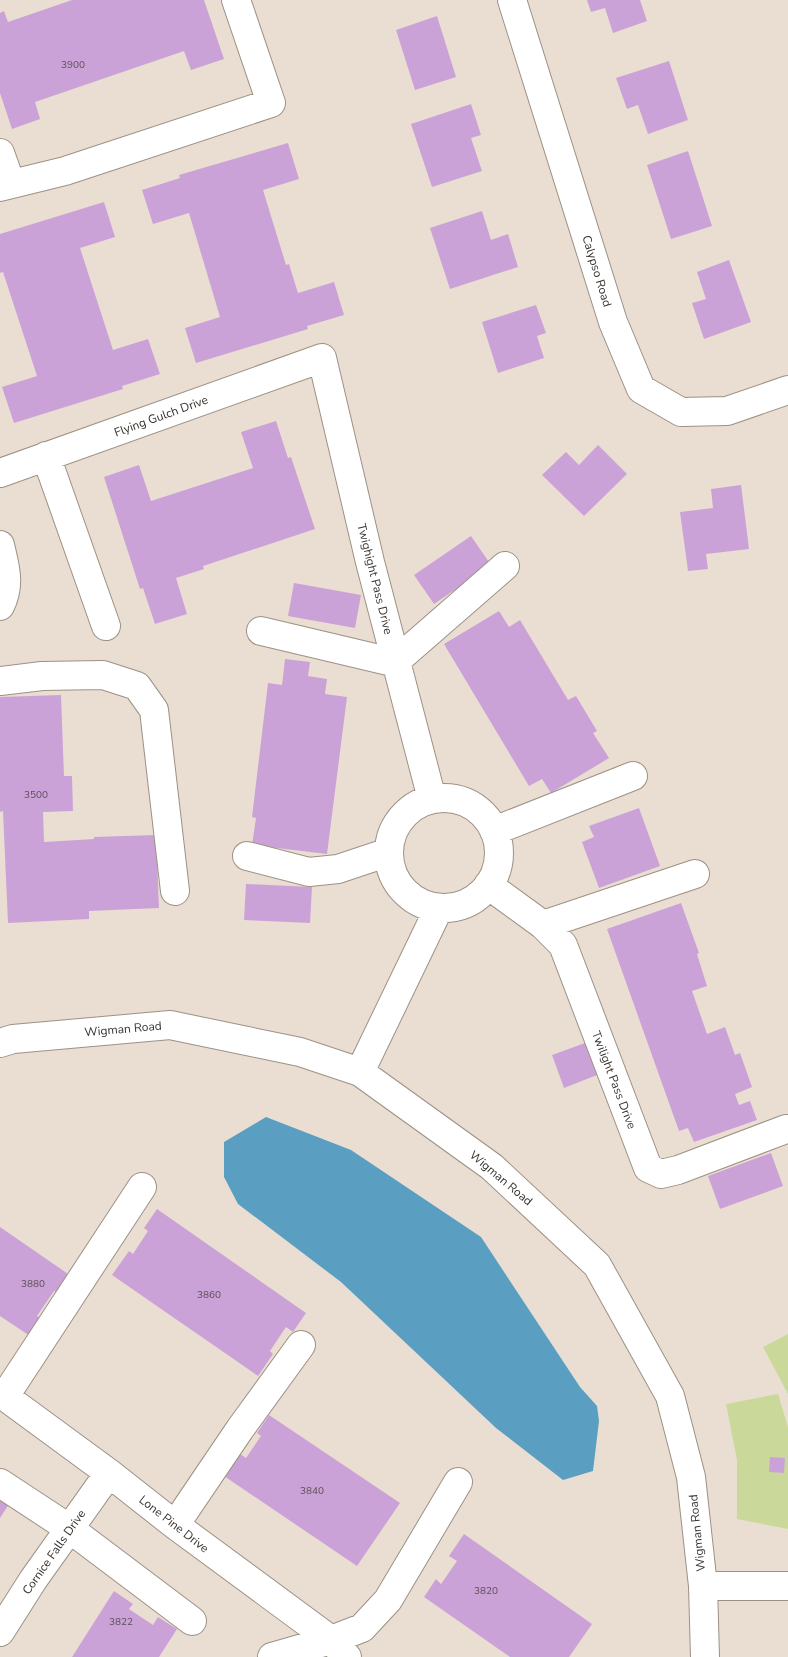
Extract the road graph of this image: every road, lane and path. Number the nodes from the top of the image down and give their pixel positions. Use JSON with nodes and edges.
{"nodes":[{"id":1,"x":236,"y":0,"type":"edge"},
{"id":2,"x":512,"y":0,"type":"edge"},
{"id":3,"x":0,"y":153,"type":"edge"},
{"id":4,"x":5,"y":186,"type":"edge"},
{"id":5,"x":322,"y":358,"type":"joint"},
{"id":6,"x":788,"y":390,"type":"edge"},
{"id":7,"x":46,"y":456,"type":"junction"},
{"id":8,"x":0,"y":473,"type":"edge"},
{"id":9,"x":0,"y":545,"type":"edge"},
{"id":10,"x":505,"y":566,"type":"dead end"},
{"id":11,"x":0,"y":606,"type":"edge"},
{"id":12,"x":106,"y":626,"type":"dead end"},
{"id":13,"x":261,"y":631,"type":"dead end"},
{"id":14,"x":396,"y":660,"type":"junction"},
{"id":15,"x":0,"y":681,"type":"edge"},
{"id":16,"x":633,"y":776,"type":"dead end"},
{"id":17,"x":432,"y":799,"type":"junction"},
{"id":18,"x":494,"y":831,"type":"junction"},
{"id":19,"x":389,"y":852,"type":"junction"},
{"id":20,"x":247,"y":856,"type":"dead end"},
{"id":21,"x":695,"y":874,"type":"dead end"},
{"id":22,"x":488,"y":885,"type":"junction"},
{"id":23,"x":174,"y":890,"type":"dead end"},
{"id":24,"x":439,"y":908,"type":"junction"},
{"id":25,"x":543,"y":925,"type":"junction"},
{"id":26,"x":0,"y":1043,"type":"edge"},
{"id":27,"x":360,"y":1072,"type":"junction"},
{"id":28,"x":786,"y":1129,"type":"dead end"},
{"id":29,"x":142,"y":1186,"type":"dead end"},
{"id":30,"x":301,"y":1345,"type":"dead end"},
{"id":31,"x":2,"y":1394,"type":"edge"},
{"id":32,"x":109,"y":1473,"type":"junction"},
{"id":33,"x":458,"y":1482,"type":"dead end"},
{"id":34,"x":0,"y":1483,"type":"edge"},
{"id":35,"x":175,"y":1526,"type":"junction"},
{"id":36,"x":70,"y":1529,"type":"junction"},
{"id":37,"x":703,"y":1586,"type":"junction"},
{"id":38,"x":788,"y":1586,"type":"edge"},
{"id":39,"x":192,"y":1621,"type":"dead end"},
{"id":40,"x":0,"y":1632,"type":"edge"},
{"id":41,"x":339,"y":1649,"type":"edge"},
{"id":42,"x":272,"y":1657,"type":"edge"},
{"id":43,"x":705,"y":1657,"type":"edge"}],
"edges":[{"from":1,"to":4,"type":"street"},
{"from":2,"to":6,"type":"street","name":"Calypso Road"},
{"from":3,"to":4,"type":"street"},
{"from":5,"to":7,"type":"street","name":"Flying Gulch Drive"},
{"from":5,"to":14,"type":"street","name":"Twighight Pass Drive"},
{"from":7,"to":8,"type":"street","name":"Flying Gulch Drive"},
{"from":7,"to":12,"type":"street"},
{"from":9,"to":11,"type":"street"},
{"from":10,"to":14,"type":"street"},
{"from":13,"to":14,"type":"street"},
{"from":14,"to":17,"type":"street","name":"Twighight Pass Drive"},
{"from":15,"to":23,"type":"street"},
{"from":16,"to":18,"type":"street"},
{"from":17,"to":18,"type":"street"},
{"from":17,"to":19,"type":"street"},
{"from":18,"to":22,"type":"street"},
{"from":19,"to":20,"type":"street"},
{"from":19,"to":24,"type":"street"},
{"from":21,"to":25,"type":"street"},
{"from":22,"to":24,"type":"street"},
{"from":22,"to":25,"type":"street","name":"Twilight Pass Drive"},
{"from":24,"to":27,"type":"street"},
{"from":25,"to":28,"type":"street","name":"Twilight Pass Drive"},
{"from":26,"to":27,"type":"street","name":"Wigman Road"},
{"from":27,"to":37,"type":"street","name":"Wigman Road"},
{"from":29,"to":31,"type":"street"},
{"from":30,"to":35,"type":"street"},
{"from":31,"to":32,"type":"street","name":"Lone Pine Drive"},
{"from":32,"to":35,"type":"street","name":"Lone Pine Drive"},
{"from":32,"to":36,"type":"street","name":"Cornice Falls Drive"},
{"from":33,"to":41,"type":"street"},
{"from":34,"to":36,"type":"street"},
{"from":35,"to":41,"type":"street","name":"Lone Pine Drive"},
{"from":36,"to":39,"type":"street"},
{"from":36,"to":40,"type":"street","name":"Cornice Falls Drive"},
{"from":37,"to":38,"type":"street"},
{"from":37,"to":43,"type":"street","name":"Wigman Road"},
{"from":41,"to":42,"type":"street"}]}
